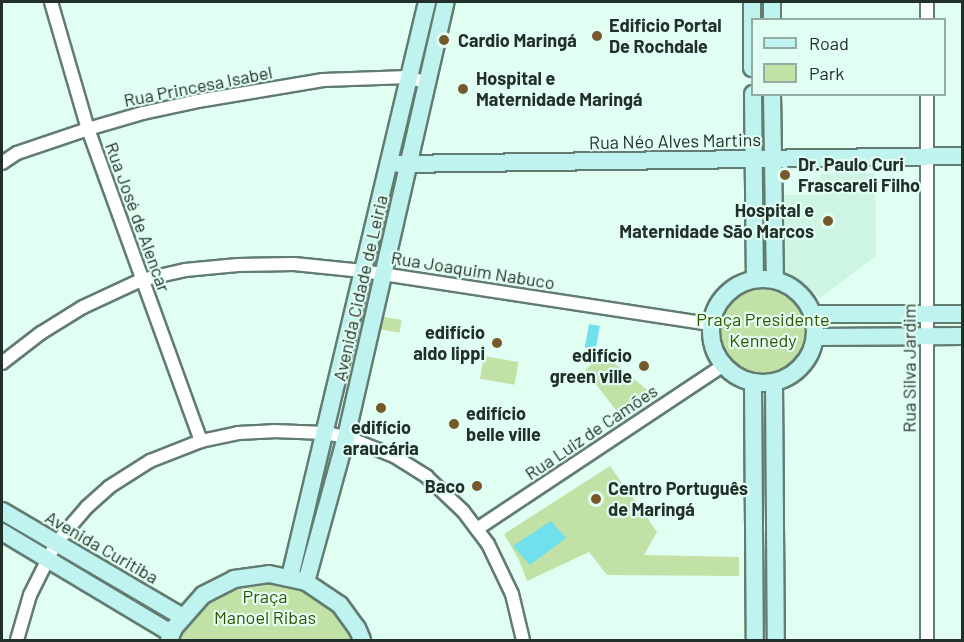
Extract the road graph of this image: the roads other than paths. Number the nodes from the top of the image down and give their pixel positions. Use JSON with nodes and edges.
{"nodes":[{"id":1,"x":51,"y":2,"type":"edge"},
{"id":2,"x":427,"y":2,"type":"edge"},
{"id":3,"x":447,"y":2,"type":"edge"},
{"id":4,"x":752,"y":2,"type":"edge"},
{"id":5,"x":772,"y":2,"type":"edge"},
{"id":6,"x":927,"y":2,"type":"edge"},
{"id":7,"x":752,"y":18,"type":"edge"},
{"id":8,"x":772,"y":18,"type":"edge"},
{"id":9,"x":927,"y":18,"type":"edge"},
{"id":10,"x":409,"y":77,"type":"junction"},
{"id":11,"x":426,"y":82,"type":"junction"},
{"id":12,"x":753,"y":96,"type":"edge"},
{"id":13,"x":772,"y":96,"type":"edge"},
{"id":14,"x":927,"y":96,"type":"edge"},
{"id":15,"x":88,"y":129,"type":"junction"},
{"id":16,"x":963,"y":156,"type":"edge"},
{"id":17,"x":927,"y":157,"type":"junction"},
{"id":18,"x":754,"y":159,"type":"junction"},
{"id":19,"x":773,"y":159,"type":"junction"},
{"id":20,"x":2,"y":160,"type":"edge"},
{"id":21,"x":389,"y":163,"type":"junction"},
{"id":22,"x":408,"y":164,"type":"junction"},
{"id":23,"x":363,"y":271,"type":"junction"},
{"id":24,"x":384,"y":275,"type":"junction"},
{"id":25,"x":755,"y":279,"type":"junction"},
{"id":26,"x":141,"y":280,"type":"junction"},
{"id":27,"x":775,"y":280,"type":"junction"},
{"id":28,"x":927,"y":314,"type":"junction"},
{"id":29,"x":963,"y":314,"type":"edge"},
{"id":30,"x":813,"y":315,"type":"junction"},
{"id":31,"x":711,"y":324,"type":"junction"},
{"id":32,"x":927,"y":336,"type":"junction"},
{"id":33,"x":963,"y":336,"type":"edge"},
{"id":34,"x":815,"y":337,"type":"junction"},
{"id":35,"x":2,"y":363,"type":"edge"},
{"id":36,"x":724,"y":365,"type":"junction"},
{"id":37,"x":774,"y":381,"type":"junction"},
{"id":38,"x":753,"y":382,"type":"junction"},
{"id":39,"x":325,"y":433,"type":"junction"},
{"id":40,"x":346,"y":437,"type":"junction"},
{"id":41,"x":201,"y":441,"type":"junction"},
{"id":42,"x":2,"y":510,"type":"edge"},
{"id":43,"x":477,"y":529,"type":"junction"},
{"id":44,"x":2,"y":532,"type":"edge"},
{"id":45,"x":56,"y":543,"type":"junction"},
{"id":46,"x":46,"y":560,"type":"junction"},
{"id":47,"x":298,"y":579,"type":"junction"},
{"id":48,"x":183,"y":617,"type":"junction"},
{"id":49,"x":170,"y":637,"type":"edge"},
{"id":50,"x":17,"y":640,"type":"edge"},
{"id":51,"x":362,"y":640,"type":"edge"},
{"id":52,"x":523,"y":640,"type":"edge"},
{"id":53,"x":755,"y":640,"type":"edge"},
{"id":54,"x":776,"y":640,"type":"edge"},
{"id":55,"x":927,"y":640,"type":"edge"}],
"edges":[{"from":1,"to":15,"type":"street","name":"Rua José de Alencar"},
{"from":2,"to":10,"type":"main road","name":"Avenida Cidade de Leiria"},
{"from":3,"to":11,"type":"main road","name":"Avenida Cidade de Leiria"},
{"from":4,"to":7,"type":"main road"},
{"from":5,"to":8,"type":"main road"},
{"from":6,"to":9,"type":"street"},
{"from":10,"to":11,"type":"street","name":"Rua Princesa Isabel"},
{"from":10,"to":15,"type":"street","name":"Rua Princesa Isabel"},
{"from":10,"to":21,"type":"main road","name":"Avenida Cidade de Leiria"},
{"from":11,"to":22,"type":"main road","name":"Avenida Cidade de Leiria"},
{"from":12,"to":18,"type":"main road"},
{"from":13,"to":19,"type":"main road"},
{"from":14,"to":17,"type":"street","name":"Rua Silva Jardim"},
{"from":15,"to":20,"type":"street","name":"Rua Princesa Isabel"},
{"from":15,"to":26,"type":"street","name":"Rua José de Alencar"},
{"from":16,"to":17,"type":"main road","name":"Rua Néo Alves Martins"},
{"from":17,"to":19,"type":"main road","name":"Rua Néo Alves Martins"},
{"from":17,"to":28,"type":"street","name":"Rua Silva Jardim"},
{"from":18,"to":19,"type":"main road","name":"Rua Néo Alves Martins"},
{"from":18,"to":22,"type":"main road","name":"Rua Néo Alves Martins"},
{"from":18,"to":25,"type":"main road"},
{"from":19,"to":27,"type":"main road"},
{"from":21,"to":22,"type":"main road","name":"Rua Néo Alves Martins"},
{"from":21,"to":23,"type":"main road","name":"Avenida Cidade de Leiria"},
{"from":22,"to":24,"type":"main road","name":"Avenida Cidade de Leiria"},
{"from":23,"to":24,"type":"street","name":"Rua Joaquim Nabuco"},
{"from":23,"to":26,"type":"street","name":"Rua Joaquim Nabuco"},
{"from":23,"to":39,"type":"main road","name":"Avenida Cidade de Leiria"},
{"from":24,"to":31,"type":"street","name":"Rua Joaquim Nabuco"},
{"from":24,"to":40,"type":"main road","name":"Avenida Cidade de Leiria"},
{"from":25,"to":27,"type":"main road"},
{"from":25,"to":31,"type":"main road"},
{"from":26,"to":35,"type":"street","name":"Rua Joaquim Nabuco"},
{"from":26,"to":41,"type":"street","name":"Rua José de Alencar"},
{"from":27,"to":30,"type":"main road"},
{"from":28,"to":29,"type":"main road"},
{"from":28,"to":30,"type":"main road"},
{"from":28,"to":32,"type":"street","name":"Rua Silva Jardim"},
{"from":30,"to":34,"type":"main road"},
{"from":31,"to":36,"type":"main road"},
{"from":32,"to":33,"type":"main road"},
{"from":32,"to":34,"type":"main road"},
{"from":32,"to":55,"type":"street","name":"Rua Silva Jardim"},
{"from":34,"to":37,"type":"main road"},
{"from":36,"to":38,"type":"main road"},
{"from":36,"to":43,"type":"street","name":"Rua Luiz de Camões"},
{"from":37,"to":38,"type":"main road"},
{"from":37,"to":54,"type":"main road"},
{"from":38,"to":53,"type":"main road"},
{"from":39,"to":40,"type":"street"},
{"from":39,"to":41,"type":"street"},
{"from":39,"to":47,"type":"main road","name":"Avenida Cidade de Leiria"},
{"from":40,"to":43,"type":"street"},
{"from":40,"to":47,"type":"main road","name":"Avenida Cidade de Leiria"},
{"from":41,"to":45,"type":"street"},
{"from":42,"to":45,"type":"main road","name":"Avenida Curitiba"},
{"from":43,"to":52,"type":"street"},
{"from":44,"to":46,"type":"main road"},
{"from":45,"to":46,"type":"street"},
{"from":45,"to":48,"type":"main road","name":"Avenida Curitiba"},
{"from":46,"to":49,"type":"main road"},
{"from":46,"to":50,"type":"street"},
{"from":47,"to":48,"type":"main road"},
{"from":47,"to":51,"type":"main road"},
{"from":48,"to":49,"type":"main road"}]}
